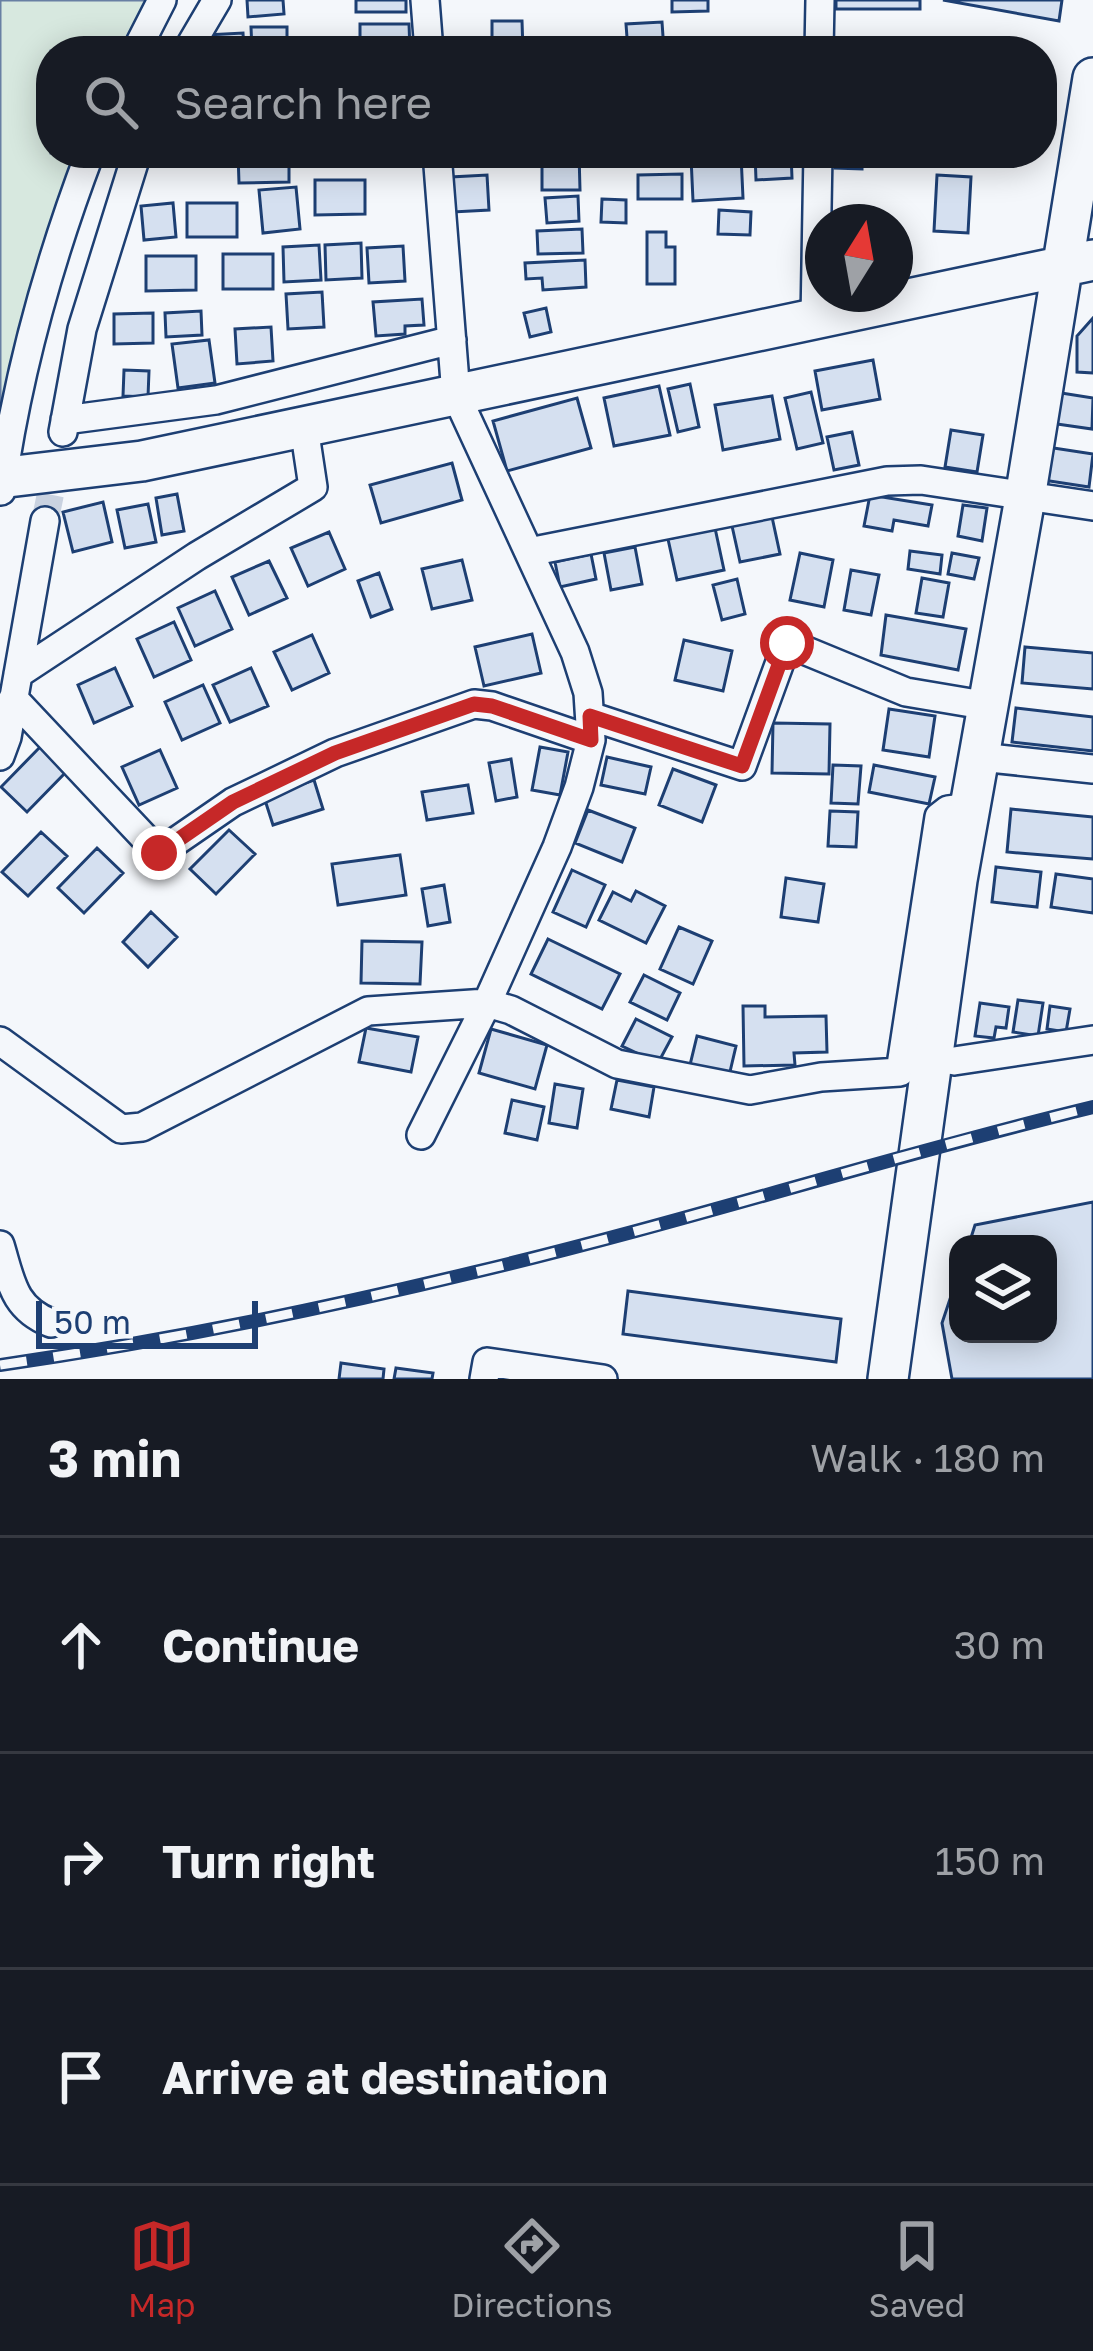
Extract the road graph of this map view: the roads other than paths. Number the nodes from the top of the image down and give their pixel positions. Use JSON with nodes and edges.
{"nodes":[{"id":1,"x":162,"y":0,"type":"edge"},
{"id":2,"x":217,"y":0,"type":"edge"},
{"id":3,"x":425,"y":0,"type":"edge"},
{"id":4,"x":820,"y":0,"type":"edge"},
{"id":5,"x":144,"y":36,"type":"edge"},
{"id":6,"x":197,"y":36,"type":"edge"},
{"id":7,"x":428,"y":36,"type":"edge"},
{"id":8,"x":819,"y":36,"type":"edge"},
{"id":9,"x":1093,"y":78,"type":"edge"},
{"id":10,"x":84,"y":168,"type":"edge"},
{"id":11,"x":99,"y":168,"type":"edge"},
{"id":12,"x":132,"y":168,"type":"edge"},
{"id":13,"x":438,"y":168,"type":"edge"},
{"id":14,"x":818,"y":168,"type":"edge"},
{"id":15,"x":67,"y":213,"type":"junction"},
{"id":16,"x":1077,"y":263,"type":"edge"},
{"id":17,"x":815,"y":319,"type":"junction"},
{"id":18,"x":452,"y":340,"type":"junction"},
{"id":19,"x":456,"y":395,"type":"junction"},
{"id":20,"x":304,"y":427,"type":"junction"},
{"id":21,"x":1,"y":484,"type":"edge"},
{"id":22,"x":1025,"y":498,"type":"junction"},
{"id":23,"x":1093,"y":506,"type":"edge"},
{"id":24,"x":45,"y":521,"type":"tunnel mouth"},
{"id":25,"x":530,"y":552,"type":"junction"},
{"id":26,"x":15,"y":686,"type":"junction"},
{"id":27,"x":989,"y":706,"type":"junction"},
{"id":28,"x":590,"y":728,"type":"junction"},
{"id":29,"x":0,"y":756,"type":"edge"},
{"id":30,"x":980,"y":757,"type":"junction"},
{"id":31,"x":1093,"y":769,"type":"edge"},
{"id":32,"x":971,"y":807,"type":"junction"},
{"id":33,"x":487,"y":1004,"type":"junction"},
{"id":34,"x":1093,"y":1040,"type":"edge"},
{"id":35,"x":0,"y":1041,"type":"edge"},
{"id":36,"x":954,"y":1060,"type":"dead end"},
{"id":37,"x":421,"y":1135,"type":"dead end"},
{"id":38,"x":0,"y":1245,"type":"edge"},
{"id":39,"x":51,"y":1323,"type":"dead end"},
{"id":40,"x":484,"y":1379,"type":"edge"},
{"id":41,"x":603,"y":1379,"type":"edge"},
{"id":42,"x":888,"y":1379,"type":"edge"}],
"edges":[{"from":1,"to":5,"type":"street"},
{"from":2,"to":6,"type":"street"},
{"from":3,"to":7,"type":"street"},
{"from":4,"to":8,"type":"street"},
{"from":9,"to":16,"type":"street"},
{"from":10,"to":15,"type":"street"},
{"from":11,"to":15,"type":"street"},
{"from":12,"to":18,"type":"street"},
{"from":13,"to":18,"type":"street"},
{"from":14,"to":17,"type":"street"},
{"from":15,"to":21,"type":"street"},
{"from":16,"to":17,"type":"street"},
{"from":16,"to":22,"type":"street"},
{"from":17,"to":19,"type":"street"},
{"from":18,"to":19,"type":"street"},
{"from":19,"to":20,"type":"street"},
{"from":19,"to":25,"type":"street"},
{"from":20,"to":21,"type":"street"},
{"from":20,"to":26,"type":"street"},
{"from":22,"to":23,"type":"street"},
{"from":22,"to":25,"type":"street"},
{"from":22,"to":27,"type":"street"},
{"from":24,"to":26,"type":"street"},
{"from":25,"to":28,"type":"street"},
{"from":26,"to":28,"type":"street"},
{"from":26,"to":29,"type":"street"},
{"from":27,"to":28,"type":"street"},
{"from":27,"to":30,"type":"street"},
{"from":28,"to":33,"type":"street"},
{"from":30,"to":31,"type":"street"},
{"from":30,"to":32,"type":"street"},
{"from":32,"to":33,"type":"street"},
{"from":32,"to":42,"type":"street"},
{"from":33,"to":35,"type":"street"},
{"from":33,"to":37,"type":"street"},
{"from":34,"to":36,"type":"street"},
{"from":38,"to":39,"type":"street"},
{"from":40,"to":41,"type":"street"}]}
